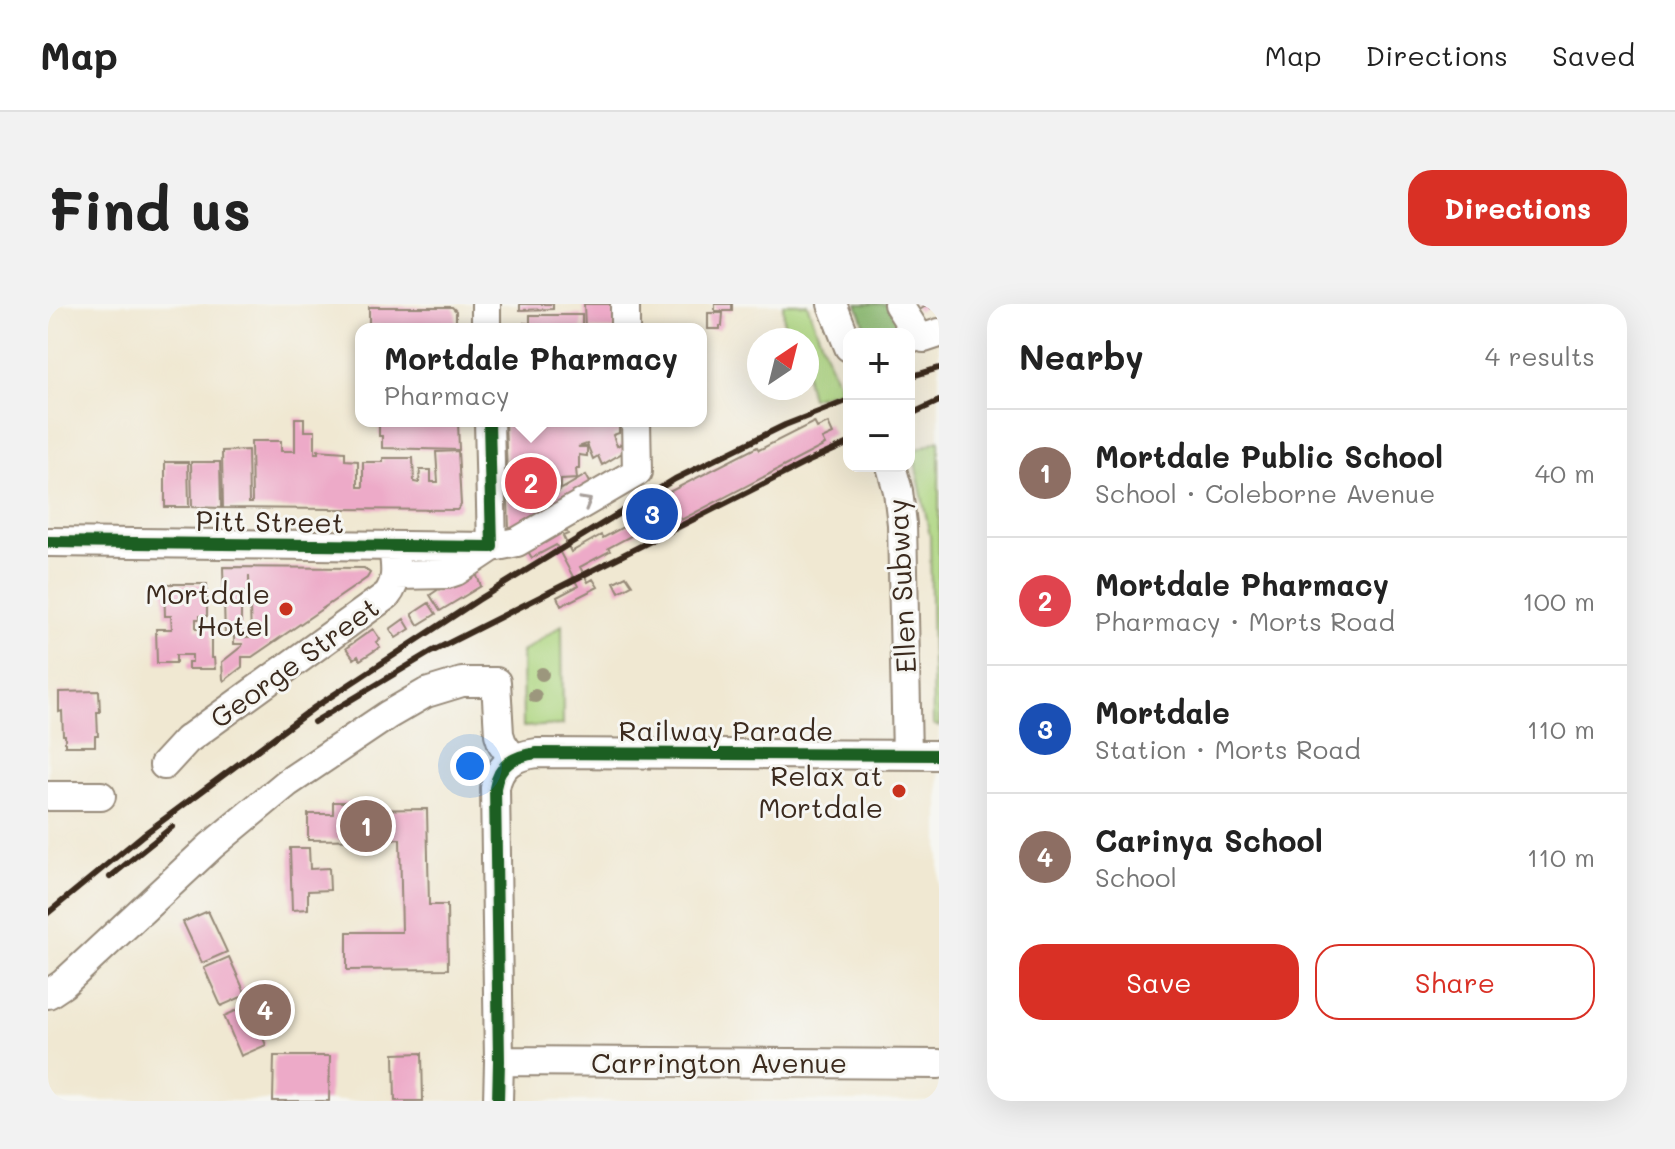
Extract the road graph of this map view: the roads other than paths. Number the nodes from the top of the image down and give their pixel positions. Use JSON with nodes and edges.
{"nodes":[{"id":1,"x":832,"y":304,"type":"edge"},
{"id":2,"x":898,"y":304,"type":"edge"},
{"id":3,"x":843,"y":332,"type":"edge"},
{"id":4,"x":939,"y":333,"type":"edge"},
{"id":5,"x":489,"y":427,"type":"edge"},
{"id":6,"x":636,"y":427,"type":"edge"},
{"id":7,"x":893,"y":472,"type":"edge"},
{"id":8,"x":48,"y":542,"type":"edge"},
{"id":9,"x":393,"y":546,"type":"junction"},
{"id":10,"x":492,"y":547,"type":"junction"},
{"id":11,"x":396,"y":575,"type":"junction"},
{"id":12,"x":907,"y":755,"type":"junction"},
{"id":13,"x":939,"y":755,"type":"edge"},
{"id":14,"x":513,"y":759,"type":"junction"},
{"id":15,"x":164,"y":765,"type":"dead end"},
{"id":16,"x":48,"y":796,"type":"edge"},
{"id":17,"x":101,"y":796,"type":"dead end"},
{"id":18,"x":48,"y":994,"type":"edge"},
{"id":19,"x":499,"y":1061,"type":"junction"},
{"id":20,"x":939,"y":1064,"type":"edge"},
{"id":21,"x":498,"y":1101,"type":"edge"}],
"edges":[{"from":1,"to":3,"type":"street"},
{"from":2,"to":4,"type":"street"},
{"from":5,"to":10,"type":"street"},
{"from":10,"to":6,"type":"street","one_way":true},
{"from":7,"to":12,"type":"street","name":"Ellen Subway"},
{"from":8,"to":9,"type":"street","name":"Pitt Street"},
{"from":9,"to":10,"type":"street","name":"Pitt Street"},
{"from":9,"to":11,"type":"street","name":"George Street"},
{"from":10,"to":11,"type":"street"},
{"from":11,"to":15,"type":"street","name":"George Street"},
{"from":12,"to":13,"type":"street","name":"Railway Parade"},
{"from":12,"to":14,"type":"street","name":"Railway Parade"},
{"from":14,"to":18,"type":"street"},
{"from":14,"to":19,"type":"street"},
{"from":16,"to":17,"type":"street"},
{"from":19,"to":20,"type":"street","name":"Carrington Avenue"},
{"from":19,"to":21,"type":"street"}]}
